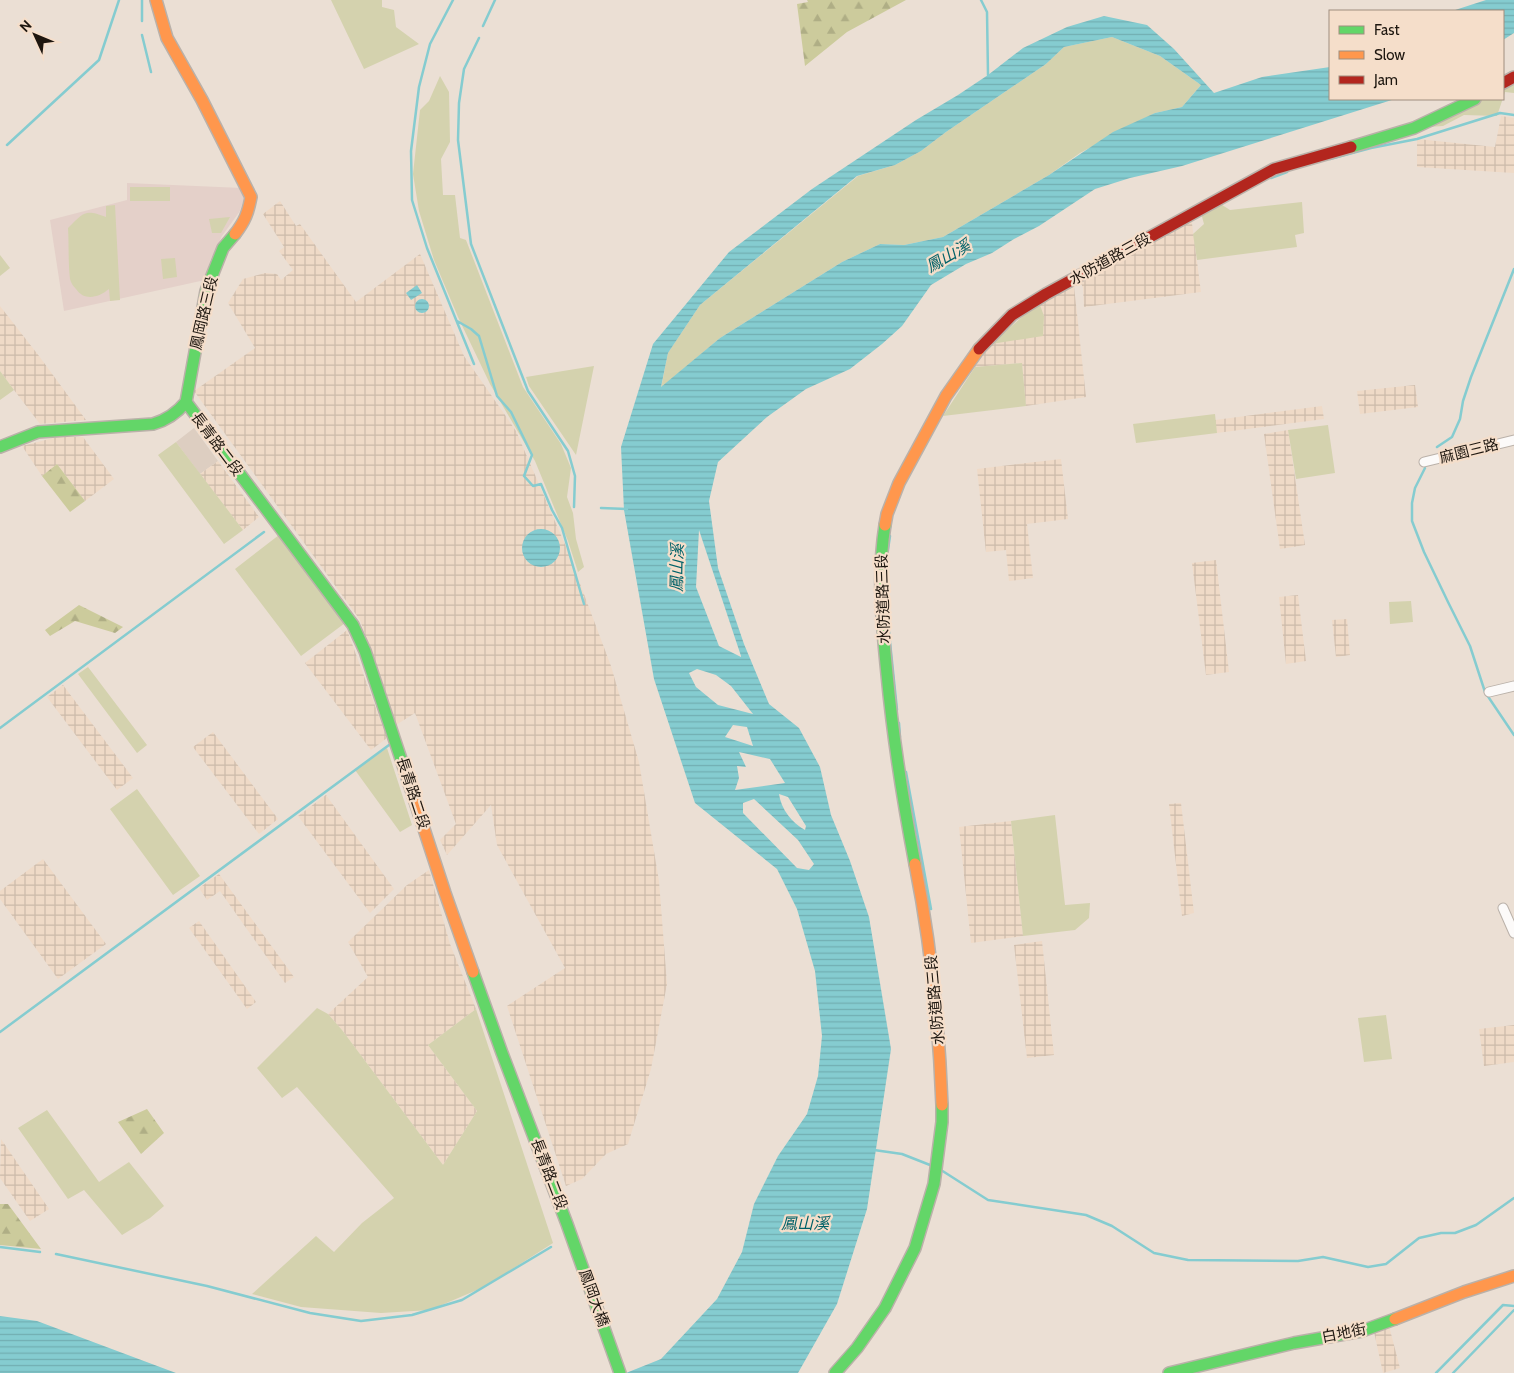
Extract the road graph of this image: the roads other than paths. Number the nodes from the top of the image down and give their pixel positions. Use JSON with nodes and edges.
{"nodes":[{"id":1,"x":156,"y":0,"type":"edge"},
{"id":2,"x":1473,"y":100,"type":"edge"},
{"id":3,"x":186,"y":402,"type":"junction"},
{"id":4,"x":1514,"y":440,"type":"edge"},
{"id":5,"x":0,"y":447,"type":"edge"},
{"id":6,"x":1424,"y":462,"type":"dead end"},
{"id":7,"x":1514,"y":686,"type":"edge"},
{"id":8,"x":1489,"y":692,"type":"dead end"},
{"id":9,"x":1503,"y":908,"type":"dead end"},
{"id":10,"x":1514,"y":933,"type":"edge"},
{"id":11,"x":567,"y":1224,"type":"joint"},
{"id":12,"x":1514,"y":1276,"type":"edge"},
{"id":13,"x":620,"y":1373,"type":"edge"},
{"id":14,"x":835,"y":1373,"type":"edge"},
{"id":15,"x":1169,"y":1373,"type":"edge"}],
"edges":[{"from":1,"to":3,"type":"street","name":"鳳岡路三段"},
{"from":2,"to":14,"type":"street","name":"水防道路三段"},
{"from":3,"to":5,"type":"street"},
{"from":3,"to":11,"type":"street","name":"長青路二段"},
{"from":4,"to":6,"type":"street","name":"麻園三路"},
{"from":7,"to":8,"type":"street"},
{"from":9,"to":10,"type":"street"},
{"from":11,"to":13,"type":"street","name":"鳳岡大橋"},
{"from":12,"to":15,"type":"street","name":"白地街"}]}
